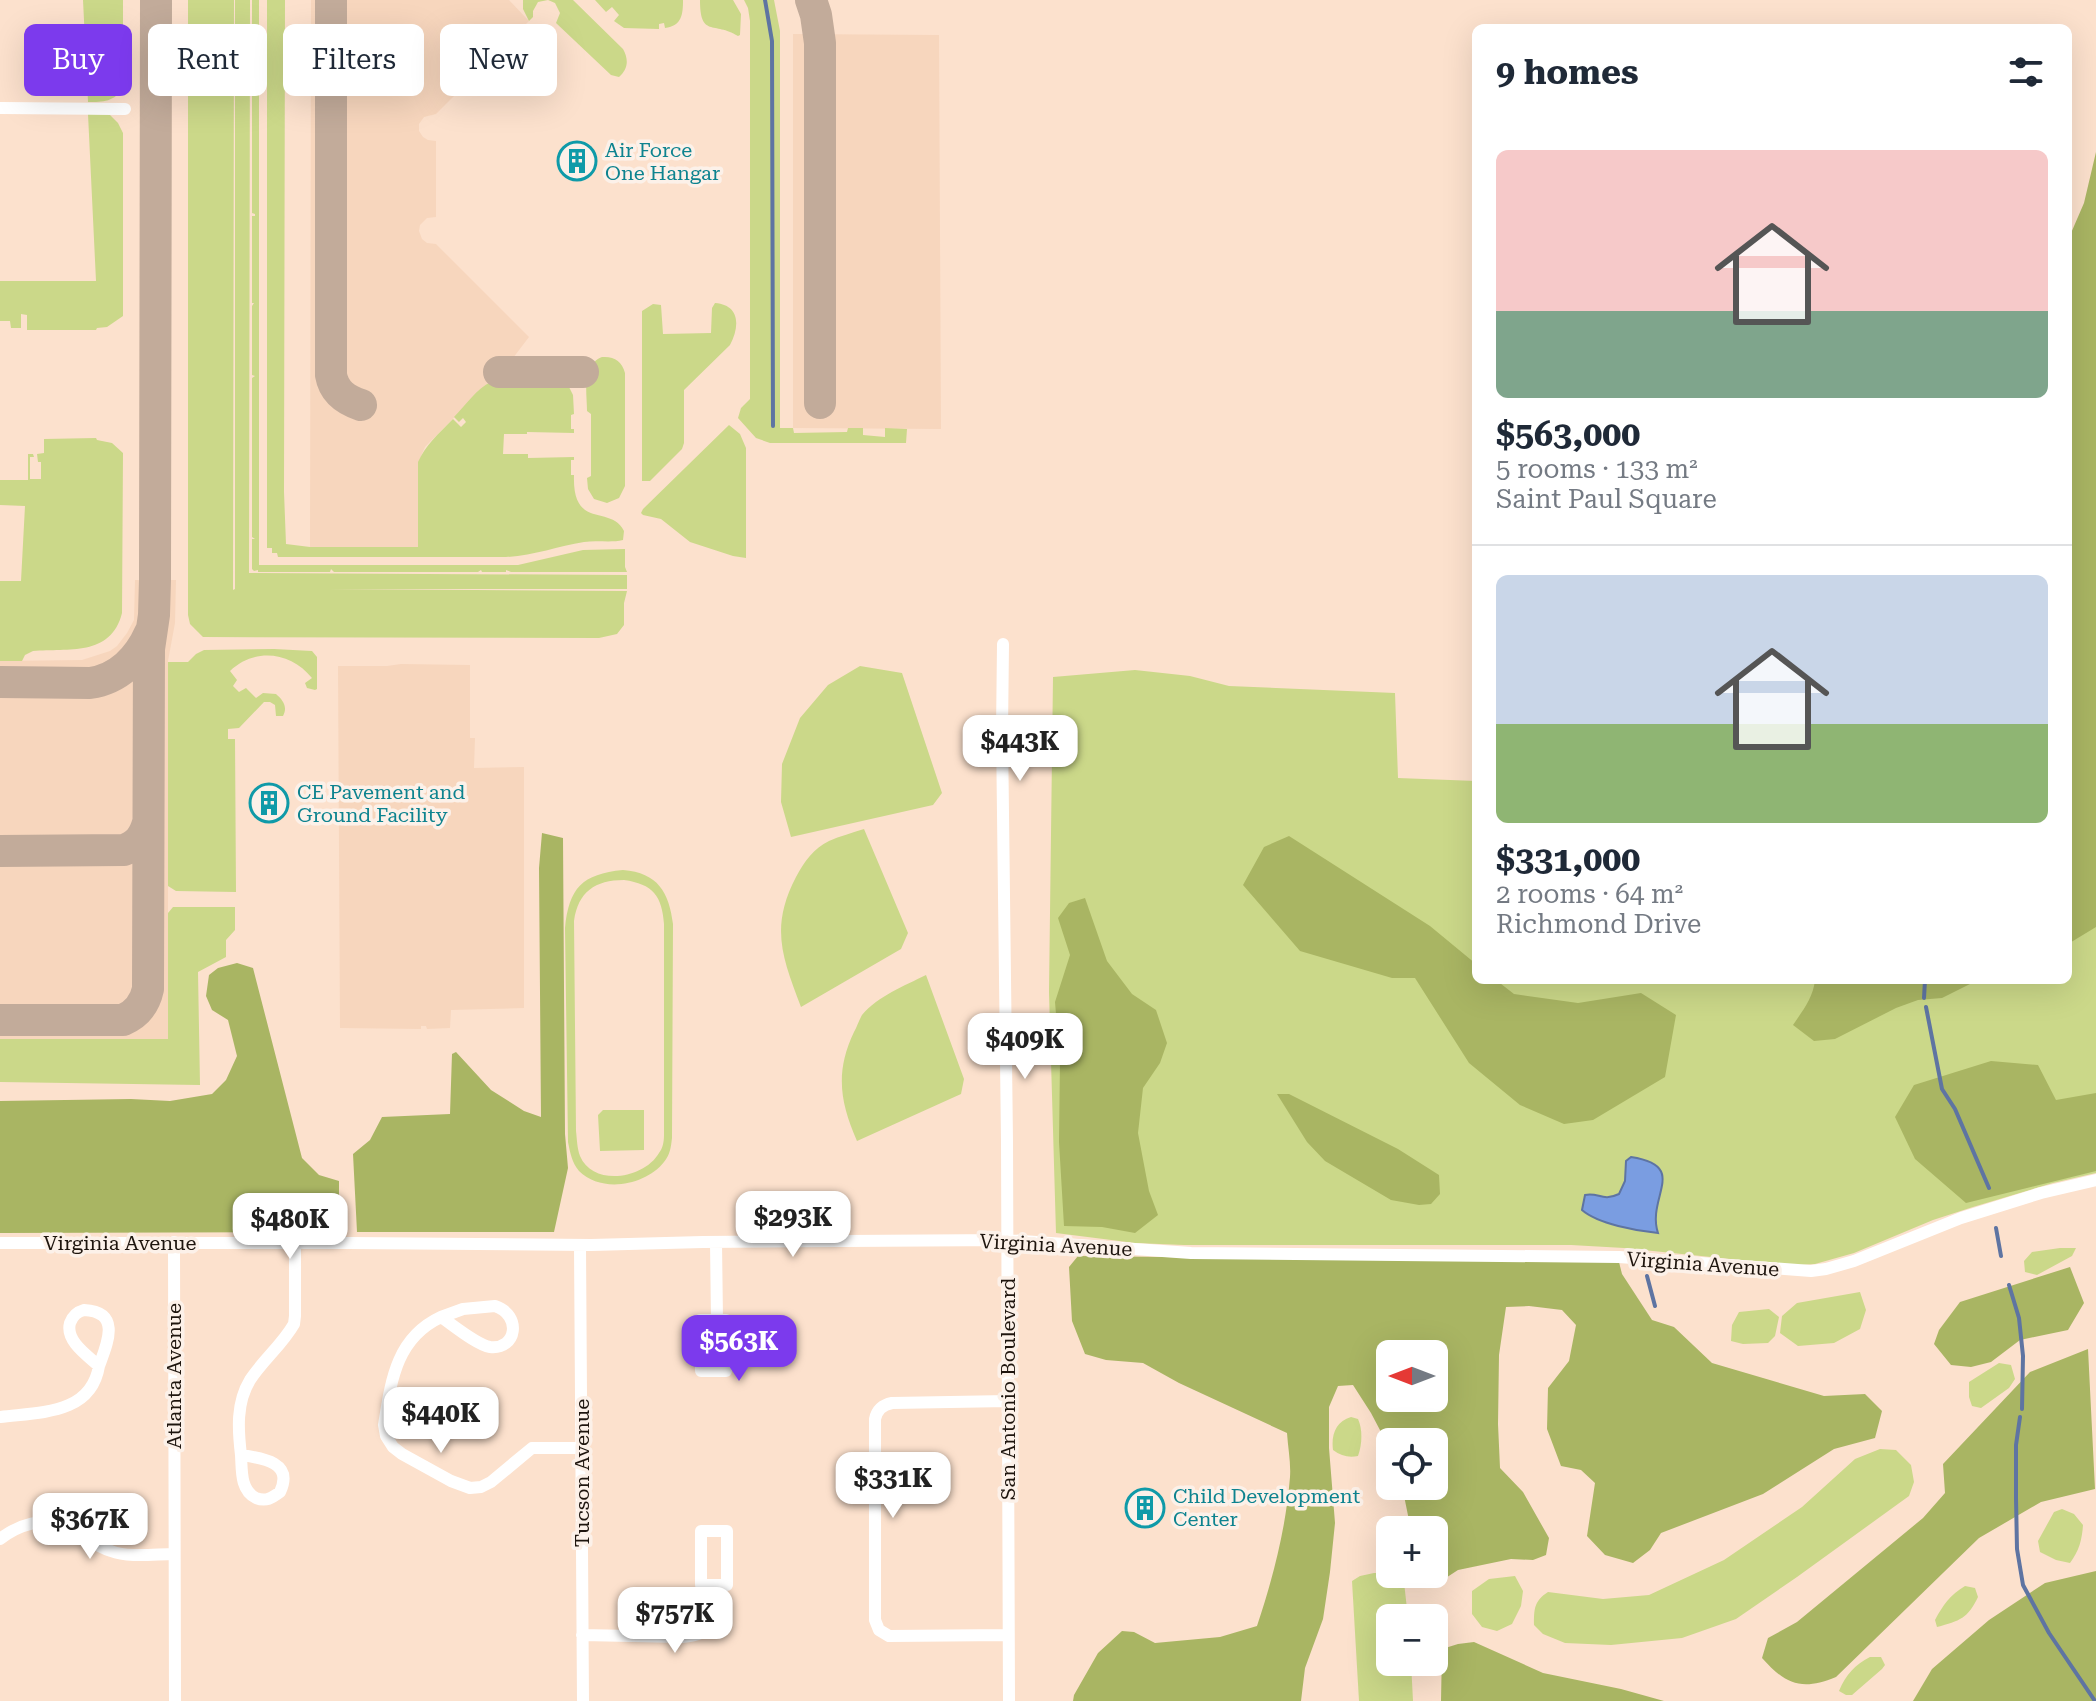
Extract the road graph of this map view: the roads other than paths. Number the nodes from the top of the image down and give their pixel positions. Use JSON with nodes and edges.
{"nodes":[{"id":1,"x":0,"y":108,"type":"edge"},
{"id":2,"x":125,"y":109,"type":"dead end"},
{"id":3,"x":1003,"y":644,"type":"dead end"},
{"id":4,"x":2096,"y":1180,"type":"edge"},
{"id":5,"x":1007,"y":1240,"type":"junction"},
{"id":6,"x":174,"y":1242,"type":"junction"},
{"id":7,"x":716,"y":1242,"type":"junction"},
{"id":8,"x":0,"y":1243,"type":"edge"},
{"id":9,"x":295,"y":1243,"type":"junction"},
{"id":10,"x":580,"y":1245,"type":"junction"},
{"id":11,"x":441,"y":1317,"type":"junction"},
{"id":12,"x":717,"y":1320,"type":"junction"},
{"id":13,"x":99,"y":1366,"type":"dead end"},
{"id":14,"x":1008,"y":1401,"type":"junction"},
{"id":15,"x":0,"y":1417,"type":"edge"},
{"id":16,"x":582,"y":1448,"type":"junction"},
{"id":17,"x":241,"y":1455,"type":"dead end"},
{"id":18,"x":0,"y":1539,"type":"edge"},
{"id":19,"x":174,"y":1554,"type":"junction"},
{"id":20,"x":716,"y":1585,"type":"junction"},
{"id":21,"x":582,"y":1635,"type":"junction"},
{"id":22,"x":1008,"y":1635,"type":"junction"},
{"id":23,"x":175,"y":1701,"type":"edge"},
{"id":24,"x":583,"y":1701,"type":"edge"},
{"id":25,"x":1009,"y":1701,"type":"edge"}],
"edges":[{"from":1,"to":2,"type":"street"},
{"from":3,"to":5,"type":"street","name":"San Antonio Boulevard"},
{"from":4,"to":5,"type":"street","name":"Virginia Avenue"},
{"from":5,"to":7,"type":"street","name":"Virginia Avenue"},
{"from":5,"to":14,"type":"street","name":"San Antonio Boulevard"},
{"from":6,"to":8,"type":"street","name":"Virginia Avenue"},
{"from":6,"to":9,"type":"street","name":"Virginia Avenue"},
{"from":6,"to":19,"type":"street","name":"Atlanta Avenue"},
{"from":7,"to":10,"type":"street","name":"Virginia Avenue"},
{"from":7,"to":12,"type":"street"},
{"from":9,"to":10,"type":"street","name":"Virginia Avenue"},
{"from":9,"to":17,"type":"street"},
{"from":10,"to":16,"type":"street","name":"Tucson Avenue"},
{"from":11,"to":11,"type":"street"},
{"from":11,"to":16,"type":"street"},
{"from":12,"to":12,"type":"street"},
{"from":13,"to":15,"type":"street"},
{"from":14,"to":22,"type":"street","name":"San Antonio Boulevard"},
{"from":14,"to":22,"type":"street"},
{"from":16,"to":21,"type":"street","name":"Tucson Avenue"},
{"from":18,"to":19,"type":"street"},
{"from":19,"to":23,"type":"street","name":"Atlanta Avenue"},
{"from":20,"to":20,"type":"street"},
{"from":20,"to":21,"type":"street"},
{"from":21,"to":24,"type":"street","name":"Tucson Avenue"},
{"from":22,"to":25,"type":"street","name":"San Antonio Boulevard"}]}
